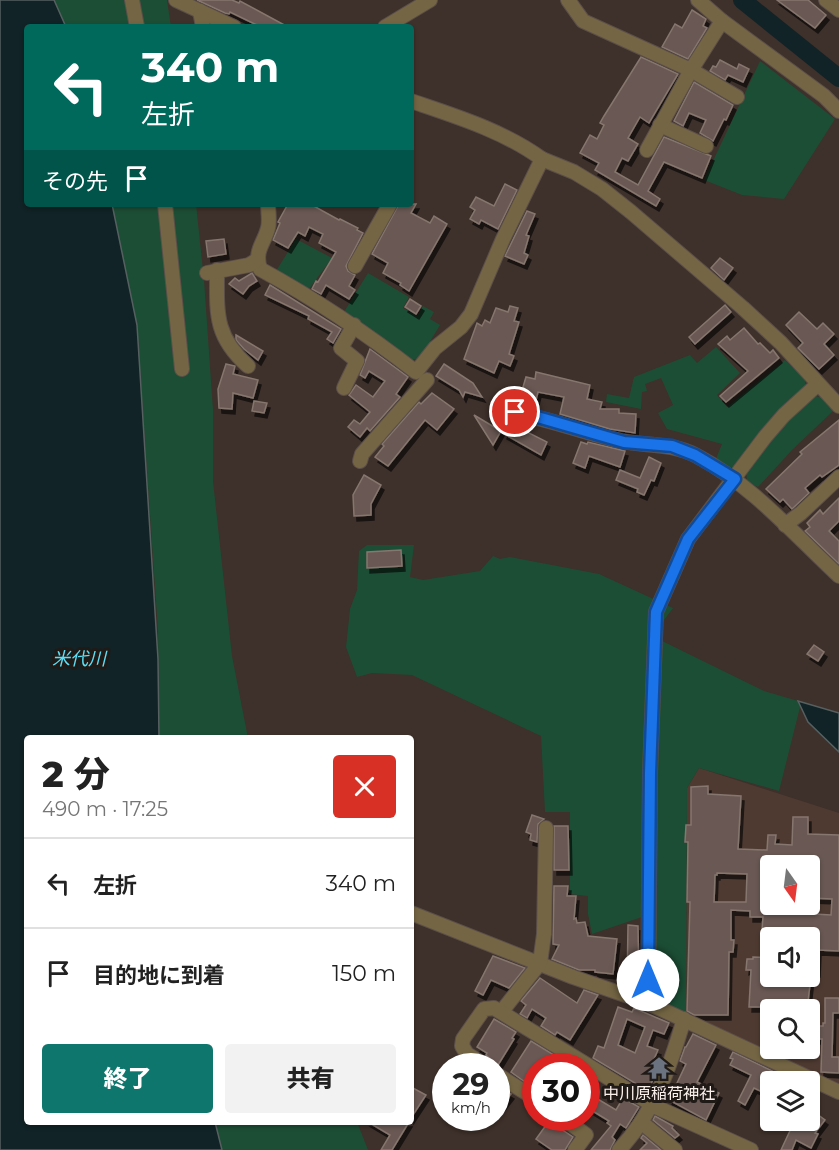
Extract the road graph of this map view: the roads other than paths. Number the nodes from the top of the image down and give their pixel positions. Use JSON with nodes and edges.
{"nodes":[{"id":1,"x":176,"y":0,"type":"edge"},
{"id":2,"x":568,"y":0,"type":"edge"},
{"id":3,"x":698,"y":0,"type":"edge"},
{"id":4,"x":826,"y":0,"type":"edge"},
{"id":5,"x":427,"y":1,"type":"edge"},
{"id":6,"x":133,"y":2,"type":"edge"},
{"id":7,"x":839,"y":10,"type":"edge"},
{"id":8,"x":200,"y":11,"type":"junction"},
{"id":9,"x":722,"y":21,"type":"junction"},
{"id":10,"x":137,"y":24,"type":"edge"},
{"id":11,"x":144,"y":24,"type":"edge"},
{"id":12,"x":202,"y":24,"type":"edge"},
{"id":13,"x":228,"y":24,"type":"edge"},
{"id":14,"x":390,"y":24,"type":"edge"},
{"id":15,"x":692,"y":70,"type":"junction"},
{"id":16,"x":737,"y":98,"type":"dead end"},
{"id":17,"x":414,"y":102,"type":"edge"},
{"id":18,"x":839,"y":111,"type":"edge"},
{"id":19,"x":660,"y":125,"type":"junction"},
{"id":20,"x":705,"y":146,"type":"dead end"},
{"id":21,"x":646,"y":150,"type":"dead end"},
{"id":22,"x":542,"y":159,"type":"junction"},
{"id":23,"x":165,"y":207,"type":"edge"},
{"id":24,"x":268,"y":207,"type":"edge"},
{"id":25,"x":388,"y":207,"type":"edge"},
{"id":26,"x":257,"y":260,"type":"junction"},
{"id":27,"x":355,"y":266,"type":"dead end"},
{"id":28,"x":354,"y":325,"type":"junction"},
{"id":29,"x":248,"y":366,"type":"dead end"},
{"id":30,"x":182,"y":369,"type":"dead end"},
{"id":31,"x":427,"y":380,"type":"dead end"},
{"id":32,"x":818,"y":384,"type":"junction"},
{"id":33,"x":344,"y":388,"type":"dead end"},
{"id":34,"x":839,"y":406,"type":"edge"},
{"id":35,"x":515,"y":412,"type":"dead end"},
{"id":36,"x":360,"y":462,"type":"dead end"},
{"id":37,"x":839,"y":477,"type":"edge"},
{"id":38,"x":735,"y":479,"type":"junction"},
{"id":39,"x":785,"y":525,"type":"junction"},
{"id":40,"x":839,"y":576,"type":"edge"},
{"id":41,"x":546,"y":828,"type":"dead end"},
{"id":42,"x":414,"y":914,"type":"edge"},
{"id":43,"x":540,"y":963,"type":"junction"},
{"id":44,"x":648,"y":1003,"type":"junction"},
{"id":45,"x":502,"y":1011,"type":"junction"},
{"id":46,"x":684,"y":1019,"type":"junction"},
{"id":47,"x":466,"y":1053,"type":"edge"},
{"id":48,"x":839,"y":1092,"type":"edge"},
{"id":49,"x":652,"y":1105,"type":"junction"},
{"id":50,"x":641,"y":1122,"type":"junction"},
{"id":51,"x":580,"y":1131,"type":"edge"},
{"id":52,"x":730,"y":1146,"type":"edge"},
{"id":53,"x":575,"y":1150,"type":"edge"},
{"id":54,"x":620,"y":1150,"type":"edge"},
{"id":55,"x":675,"y":1150,"type":"edge"},
{"id":56,"x":751,"y":1150,"type":"edge"}],
"edges":[{"from":1,"to":8,"type":"street"},
{"from":2,"to":15,"type":"street"},
{"from":3,"to":9,"type":"street"},
{"from":4,"to":7,"type":"street"},
{"from":5,"to":14,"type":"street"},
{"from":6,"to":10,"type":"street"},
{"from":6,"to":11,"type":"street"},
{"from":8,"to":12,"type":"street"},
{"from":8,"to":13,"type":"street"},
{"from":9,"to":15,"type":"street"},
{"from":9,"to":18,"type":"street"},
{"from":15,"to":16,"type":"street"},
{"from":15,"to":19,"type":"street"},
{"from":17,"to":22,"type":"street"},
{"from":19,"to":20,"type":"street"},
{"from":19,"to":21,"type":"street"},
{"from":22,"to":28,"type":"street"},
{"from":22,"to":32,"type":"street"},
{"from":23,"to":30,"type":"street"},
{"from":24,"to":26,"type":"street"},
{"from":25,"to":27,"type":"street"},
{"from":26,"to":28,"type":"street"},
{"from":26,"to":29,"type":"street"},
{"from":28,"to":33,"type":"street"},
{"from":31,"to":36,"type":"street"},
{"from":32,"to":34,"type":"street"},
{"from":32,"to":38,"type":"street"},
{"from":35,"to":38,"type":"street"},
{"from":37,"to":39,"type":"street"},
{"from":38,"to":39,"type":"street"},
{"from":38,"to":44,"type":"street"},
{"from":39,"to":40,"type":"street"},
{"from":41,"to":43,"type":"street"},
{"from":42,"to":43,"type":"street"},
{"from":43,"to":44,"type":"street"},
{"from":43,"to":45,"type":"street"},
{"from":44,"to":46,"type":"street"},
{"from":45,"to":47,"type":"street"},
{"from":45,"to":49,"type":"street"},
{"from":46,"to":48,"type":"street"},
{"from":46,"to":49,"type":"street"},
{"from":49,"to":50,"type":"street"},
{"from":49,"to":52,"type":"street"},
{"from":50,"to":54,"type":"street"},
{"from":50,"to":55,"type":"street"},
{"from":51,"to":53,"type":"street"},
{"from":52,"to":56,"type":"street"}]}
